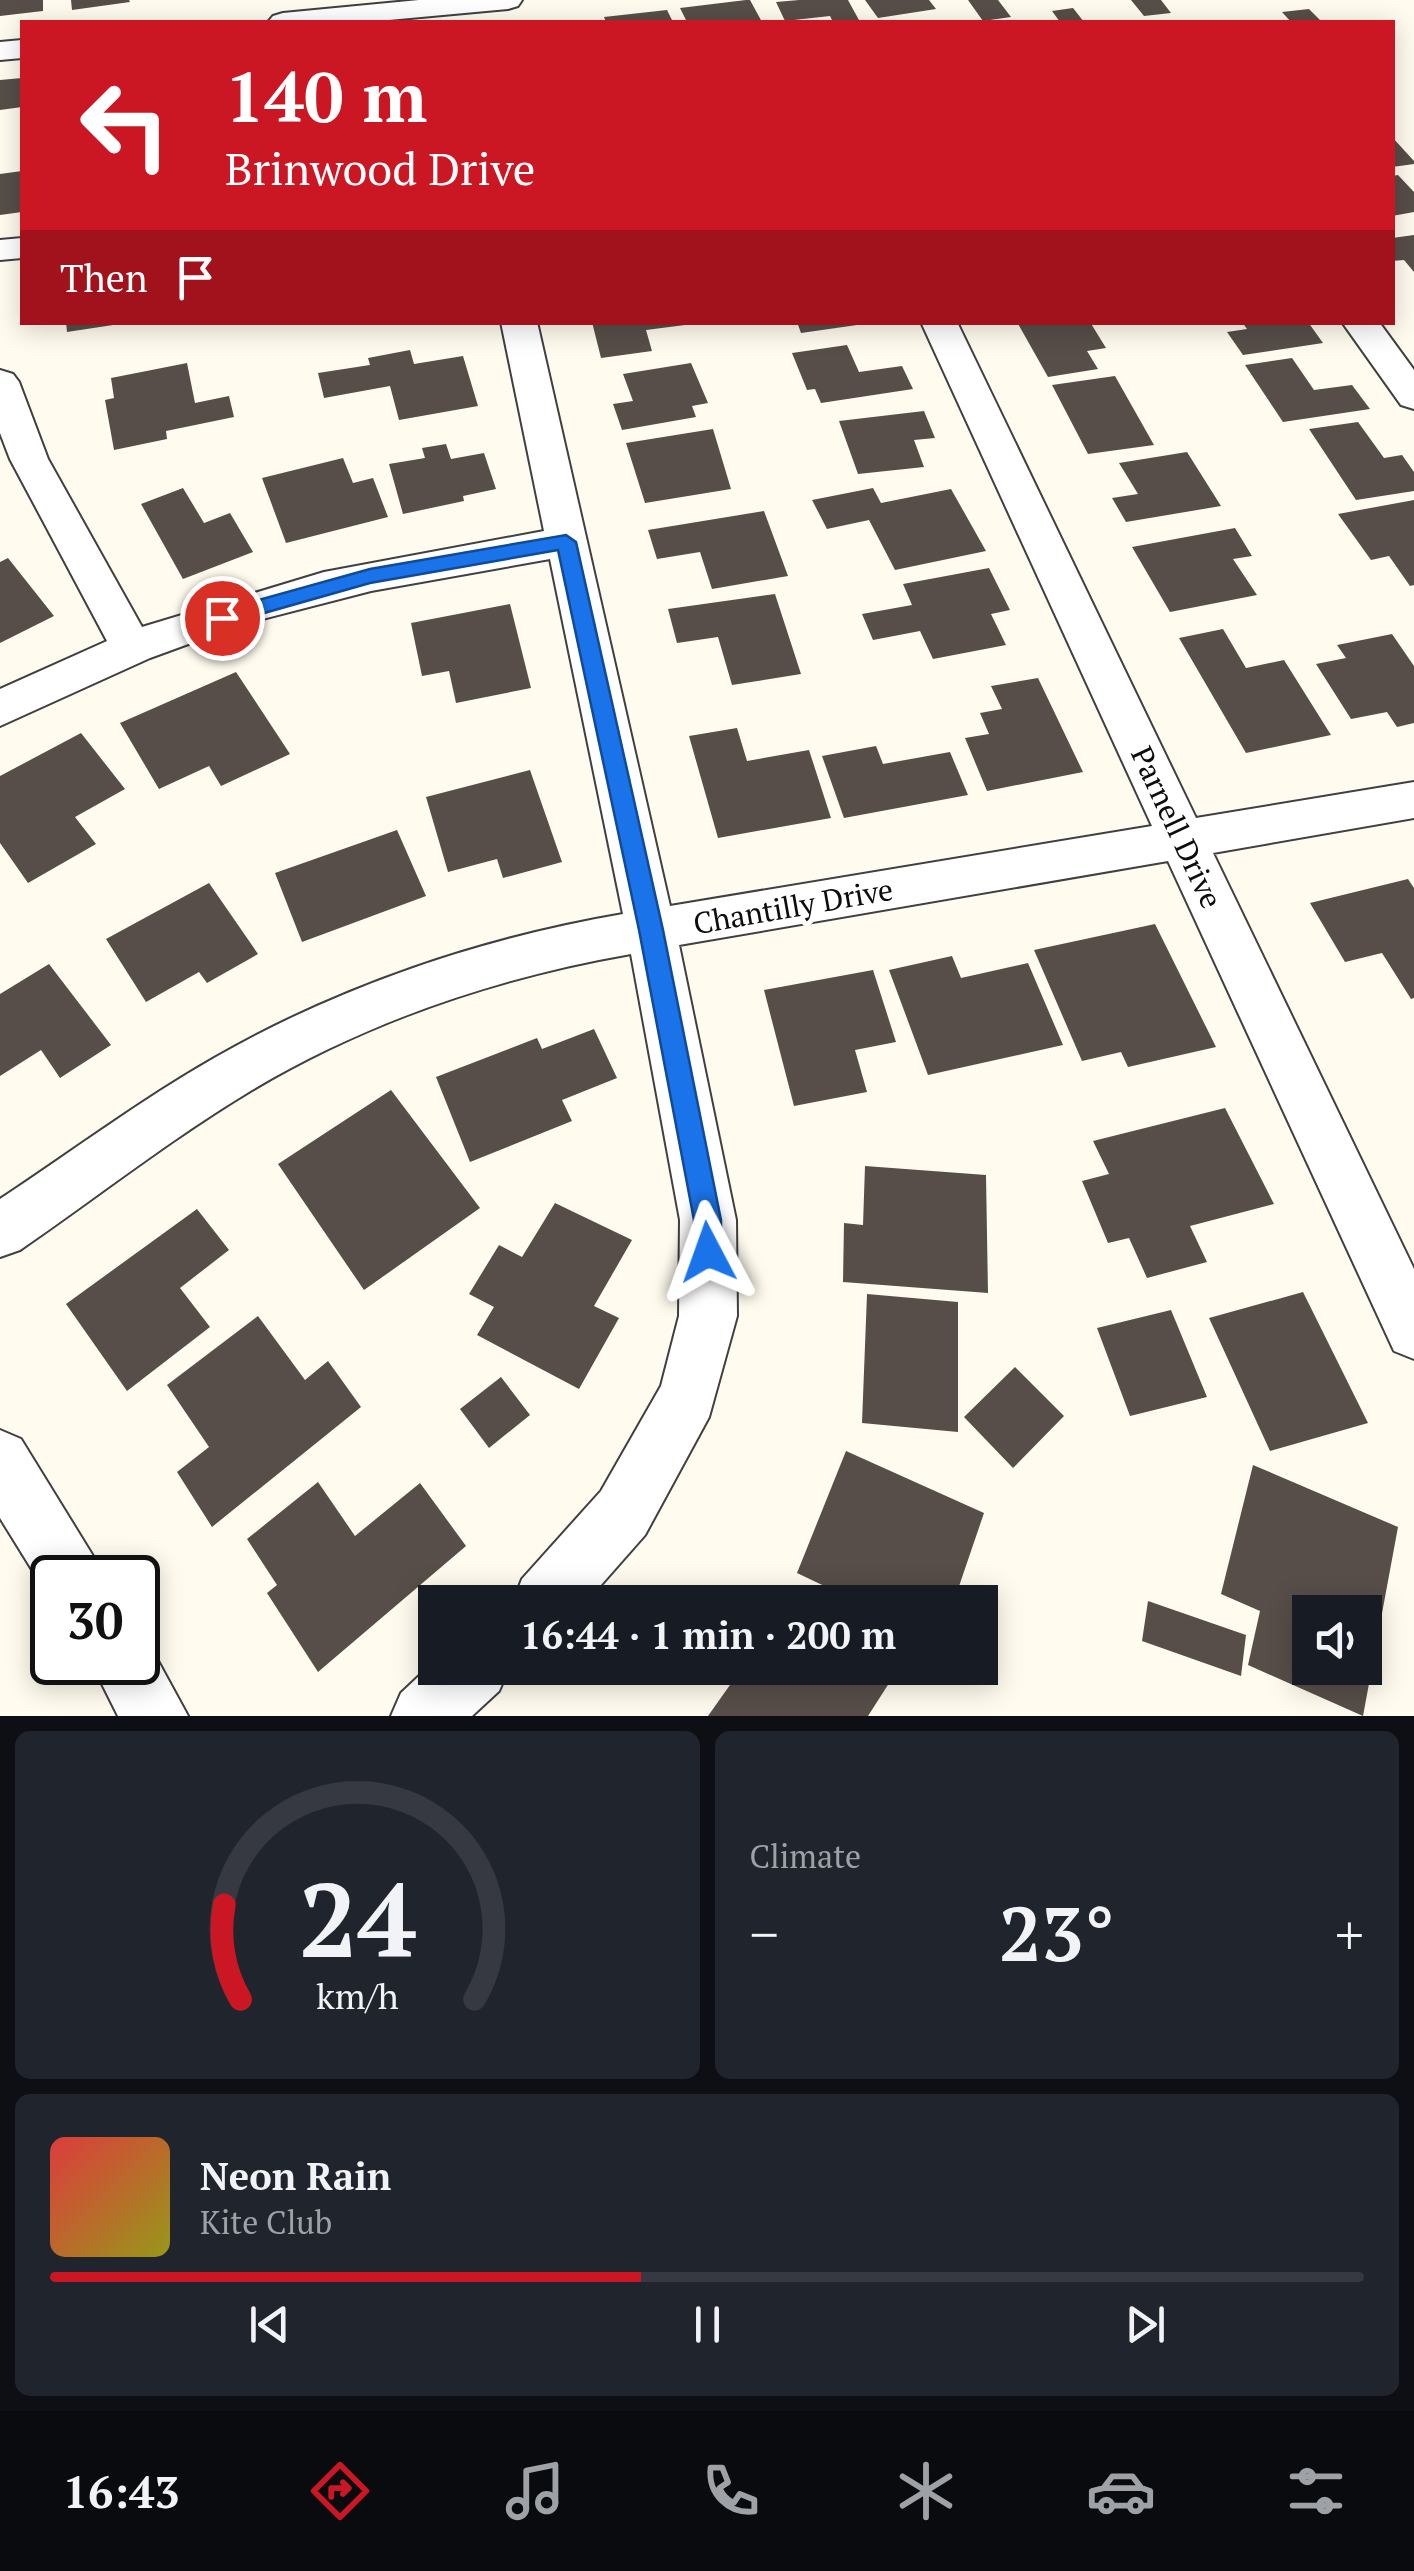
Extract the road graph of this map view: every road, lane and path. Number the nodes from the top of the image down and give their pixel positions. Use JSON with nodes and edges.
{"nodes":[{"id":1,"x":508,"y":0,"type":"edge"},
{"id":2,"x":450,"y":9,"type":"edge"},
{"id":3,"x":309,"y":20,"type":"edge"},
{"id":4,"x":519,"y":325,"type":"edge"},
{"id":5,"x":940,"y":325,"type":"edge"},
{"id":6,"x":1362,"y":325,"type":"edge"},
{"id":7,"x":0,"y":382,"type":"edge"},
{"id":8,"x":1414,"y":397,"type":"edge"},
{"id":9,"x":566,"y":542,"type":"junction"},
{"id":10,"x":132,"y":650,"type":"junction"},
{"id":11,"x":0,"y":708,"type":"edge"},
{"id":12,"x":1414,"y":800,"type":"edge"},
{"id":13,"x":1183,"y":840,"type":"junction"},
{"id":14,"x":651,"y":930,"type":"junction"},
{"id":15,"x":0,"y":1231,"type":"edge"},
{"id":16,"x":1414,"y":1332,"type":"edge"},
{"id":17,"x":0,"y":1460,"type":"edge"},
{"id":18,"x":57,"y":1555,"type":"edge"},
{"id":19,"x":560,"y":1585,"type":"edge"},
{"id":20,"x":136,"y":1685,"type":"edge"},
{"id":21,"x":458,"y":1685,"type":"edge"},
{"id":22,"x":155,"y":1716,"type":"edge"},
{"id":23,"x":424,"y":1716,"type":"edge"}],
"edges":[{"from":1,"to":2,"type":"street"},
{"from":2,"to":3,"type":"street"},
{"from":4,"to":9,"type":"street"},
{"from":5,"to":13,"type":"street","name":"Parnell Drive"},
{"from":6,"to":8,"type":"street"},
{"from":7,"to":10,"type":"street"},
{"from":9,"to":10,"type":"street"},
{"from":9,"to":14,"type":"street"},
{"from":10,"to":11,"type":"street"},
{"from":12,"to":13,"type":"street","name":"Chantilly Drive"},
{"from":13,"to":14,"type":"street","name":"Chantilly Drive"},
{"from":13,"to":16,"type":"street","name":"Parnell Drive"},
{"from":14,"to":15,"type":"street","name":"Chantilly Drive"},
{"from":14,"to":19,"type":"street"},
{"from":17,"to":18,"type":"street"},
{"from":20,"to":22,"type":"street"},
{"from":21,"to":23,"type":"street"}]}
